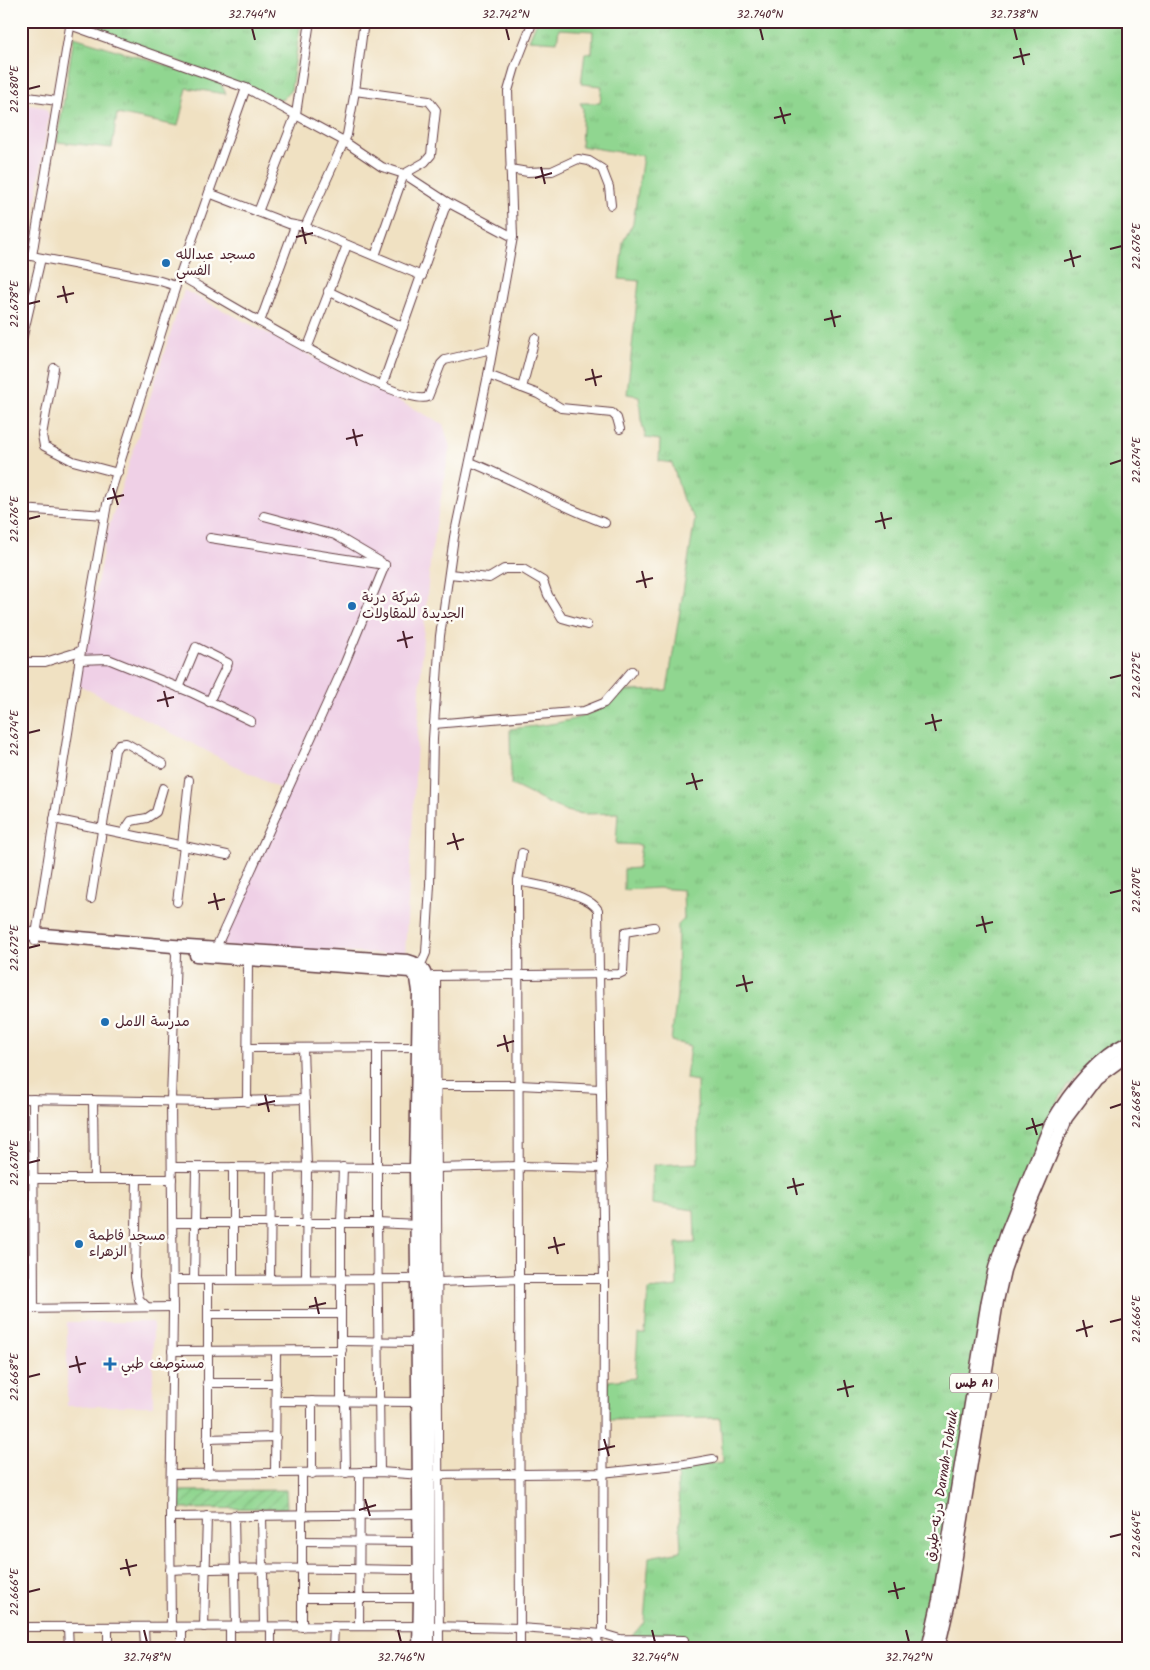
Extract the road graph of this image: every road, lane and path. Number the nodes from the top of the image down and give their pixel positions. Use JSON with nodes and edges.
{"nodes":[{"id":1,"x":310,"y":21,"type":"edge"},
{"id":2,"x":364,"y":21,"type":"edge"},
{"id":3,"x":532,"y":21,"type":"edge"},
{"id":4,"x":70,"y":23,"type":"edge"},
{"id":5,"x":246,"y":88,"type":"junction"},
{"id":6,"x":355,"y":91,"type":"junction"},
{"id":7,"x":21,"y":96,"type":"edge"},
{"id":8,"x":57,"y":101,"type":"junction"},
{"id":9,"x":296,"y":114,"type":"junction"},
{"id":10,"x":344,"y":142,"type":"junction"},
{"id":11,"x":510,"y":169,"type":"junction"},
{"id":12,"x":404,"y":174,"type":"junction"},
{"id":13,"x":209,"y":193,"type":"junction"},
{"id":14,"x":447,"y":202,"type":"junction"},
{"id":15,"x":611,"y":205,"type":"dead end"},
{"id":16,"x":258,"y":212,"type":"junction"},
{"id":17,"x":295,"y":226,"type":"junction"},
{"id":18,"x":305,"y":227,"type":"junction"},
{"id":19,"x":513,"y":237,"type":"junction"},
{"id":20,"x":347,"y":245,"type":"junction"},
{"id":21,"x":21,"y":254,"type":"edge"},
{"id":22,"x":32,"y":256,"type":"junction"},
{"id":23,"x":375,"y":256,"type":"junction"},
{"id":24,"x":41,"y":258,"type":"junction"},
{"id":25,"x":179,"y":275,"type":"junction"},
{"id":26,"x":422,"y":276,"type":"junction"},
{"id":27,"x":176,"y":286,"type":"junction"},
{"id":28,"x":328,"y":291,"type":"junction"},
{"id":29,"x":260,"y":322,"type":"junction"},
{"id":30,"x":403,"y":327,"type":"junction"},
{"id":31,"x":535,"y":338,"type":"dead end"},
{"id":32,"x":21,"y":344,"type":"edge"},
{"id":33,"x":307,"y":349,"type":"junction"},
{"id":34,"x":492,"y":349,"type":"junction"},
{"id":35,"x":54,"y":368,"type":"dead end"},
{"id":36,"x":488,"y":375,"type":"junction"},
{"id":37,"x":382,"y":386,"type":"junction"},
{"id":38,"x":522,"y":388,"type":"junction"},
{"id":39,"x":620,"y":429,"type":"dead end"},
{"id":40,"x":470,"y":462,"type":"junction"},
{"id":41,"x":118,"y":473,"type":"junction"},
{"id":42,"x":21,"y":508,"type":"edge"},
{"id":43,"x":105,"y":516,"type":"junction"},
{"id":44,"x":264,"y":516,"type":"dead end"},
{"id":45,"x":605,"y":523,"type":"dead end"},
{"id":46,"x":210,"y":538,"type":"dead end"},
{"id":47,"x":385,"y":565,"type":"junction"},
{"id":48,"x":449,"y":574,"type":"junction"},
{"id":49,"x":587,"y":625,"type":"dead end"},
{"id":50,"x":81,"y":651,"type":"junction"},
{"id":51,"x":79,"y":660,"type":"junction"},
{"id":52,"x":21,"y":662,"type":"edge"},
{"id":53,"x":632,"y":671,"type":"dead end"},
{"id":54,"x":179,"y":688,"type":"junction"},
{"id":55,"x":209,"y":702,"type":"junction"},
{"id":56,"x":251,"y":722,"type":"dead end"},
{"id":57,"x":434,"y":724,"type":"junction"},
{"id":58,"x":163,"y":764,"type":"dead end"},
{"id":59,"x":189,"y":780,"type":"dead end"},
{"id":60,"x":163,"y":788,"type":"dead end"},
{"id":61,"x":54,"y":820,"type":"junction"},
{"id":62,"x":102,"y":829,"type":"junction"},
{"id":63,"x":123,"y":833,"type":"junction"},
{"id":64,"x":183,"y":846,"type":"junction"},
{"id":65,"x":522,"y":853,"type":"dead end"},
{"id":66,"x":227,"y":855,"type":"dead end"},
{"id":67,"x":518,"y":881,"type":"junction"},
{"id":68,"x":91,"y":899,"type":"dead end"},
{"id":69,"x":177,"y":902,"type":"dead end"},
{"id":70,"x":654,"y":927,"type":"dead end"},
{"id":71,"x":21,"y":933,"type":"edge"},
{"id":72,"x":35,"y":938,"type":"junction"},
{"id":73,"x":21,"y":940,"type":"edge"},
{"id":74,"x":174,"y":950,"type":"junction"},
{"id":75,"x":214,"y":952,"type":"junction"},
{"id":76,"x":248,"y":959,"type":"junction"},
{"id":77,"x":423,"y":974,"type":"junction"},
{"id":78,"x":519,"y":976,"type":"junction"},
{"id":79,"x":600,"y":976,"type":"junction"},
{"id":80,"x":1129,"y":1042,"type":"edge"},
{"id":81,"x":377,"y":1046,"type":"junction"},
{"id":82,"x":417,"y":1047,"type":"junction"},
{"id":83,"x":247,"y":1048,"type":"junction"},
{"id":84,"x":303,"y":1048,"type":"junction"},
{"id":85,"x":1129,"y":1054,"type":"edge"},
{"id":86,"x":432,"y":1085,"type":"junction"},
{"id":87,"x":519,"y":1085,"type":"junction"},
{"id":88,"x":600,"y":1089,"type":"junction"},
{"id":89,"x":21,"y":1098,"type":"edge"},
{"id":90,"x":33,"y":1099,"type":"junction"},
{"id":91,"x":306,"y":1099,"type":"junction"},
{"id":92,"x":93,"y":1100,"type":"junction"},
{"id":93,"x":171,"y":1100,"type":"junction"},
{"id":94,"x":247,"y":1102,"type":"junction"},
{"id":95,"x":520,"y":1166,"type":"junction"},
{"id":96,"x":271,"y":1167,"type":"junction"},
{"id":97,"x":307,"y":1167,"type":"junction"},
{"id":98,"x":343,"y":1167,"type":"junction"},
{"id":99,"x":378,"y":1167,"type":"junction"},
{"id":100,"x":172,"y":1168,"type":"junction"},
{"id":101,"x":196,"y":1168,"type":"junction"},
{"id":102,"x":233,"y":1168,"type":"junction"},
{"id":103,"x":427,"y":1168,"type":"junction"},
{"id":104,"x":603,"y":1168,"type":"junction"},
{"id":105,"x":21,"y":1179,"type":"edge"},
{"id":106,"x":34,"y":1179,"type":"junction"},
{"id":107,"x":94,"y":1179,"type":"junction"},
{"id":108,"x":137,"y":1179,"type":"junction"},
{"id":109,"x":172,"y":1179,"type":"junction"},
{"id":110,"x":377,"y":1223,"type":"junction"},
{"id":111,"x":173,"y":1224,"type":"junction"},
{"id":112,"x":196,"y":1224,"type":"junction"},
{"id":113,"x":233,"y":1224,"type":"junction"},
{"id":114,"x":270,"y":1224,"type":"junction"},
{"id":115,"x":307,"y":1224,"type":"junction"},
{"id":116,"x":341,"y":1224,"type":"junction"},
{"id":117,"x":418,"y":1225,"type":"junction"},
{"id":118,"x":233,"y":1279,"type":"junction"},
{"id":119,"x":270,"y":1279,"type":"junction"},
{"id":120,"x":306,"y":1279,"type":"junction"},
{"id":121,"x":377,"y":1279,"type":"junction"},
{"id":122,"x":418,"y":1279,"type":"junction"},
{"id":123,"x":520,"y":1279,"type":"junction"},
{"id":124,"x":172,"y":1280,"type":"junction"},
{"id":125,"x":194,"y":1280,"type":"junction"},
{"id":126,"x":208,"y":1280,"type":"junction"},
{"id":127,"x":341,"y":1280,"type":"junction"},
{"id":128,"x":604,"y":1280,"type":"junction"},
{"id":129,"x":438,"y":1282,"type":"junction"},
{"id":130,"x":147,"y":1307,"type":"junction"},
{"id":131,"x":173,"y":1307,"type":"junction"},
{"id":132,"x":21,"y":1309,"type":"edge"},
{"id":133,"x":34,"y":1309,"type":"junction"},
{"id":134,"x":208,"y":1314,"type":"junction"},
{"id":135,"x":341,"y":1314,"type":"junction"},
{"id":136,"x":378,"y":1342,"type":"junction"},
{"id":137,"x":418,"y":1342,"type":"junction"},
{"id":138,"x":342,"y":1346,"type":"junction"},
{"id":139,"x":172,"y":1351,"type":"junction"},
{"id":140,"x":207,"y":1352,"type":"junction"},
{"id":141,"x":276,"y":1352,"type":"junction"},
{"id":142,"x":207,"y":1383,"type":"junction"},
{"id":143,"x":276,"y":1383,"type":"junction"},
{"id":144,"x":276,"y":1401,"type":"junction"},
{"id":145,"x":312,"y":1401,"type":"junction"},
{"id":146,"x":343,"y":1401,"type":"junction"},
{"id":147,"x":379,"y":1401,"type":"junction"},
{"id":148,"x":418,"y":1402,"type":"junction"},
{"id":149,"x":276,"y":1437,"type":"junction"},
{"id":150,"x":207,"y":1439,"type":"junction"},
{"id":151,"x":713,"y":1458,"type":"dead end"},
{"id":152,"x":360,"y":1472,"type":"junction"},
{"id":153,"x":380,"y":1472,"type":"junction"},
{"id":154,"x":302,"y":1473,"type":"junction"},
{"id":155,"x":346,"y":1473,"type":"junction"},
{"id":156,"x":522,"y":1473,"type":"junction"},
{"id":157,"x":602,"y":1473,"type":"junction"},
{"id":158,"x":171,"y":1474,"type":"junction"},
{"id":159,"x":208,"y":1474,"type":"junction"},
{"id":160,"x":275,"y":1474,"type":"junction"},
{"id":161,"x":312,"y":1474,"type":"junction"},
{"id":162,"x":428,"y":1475,"type":"junction"},
{"id":163,"x":262,"y":1514,"type":"junction"},
{"id":164,"x":302,"y":1514,"type":"junction"},
{"id":165,"x":360,"y":1514,"type":"junction"},
{"id":166,"x":419,"y":1514,"type":"junction"},
{"id":167,"x":234,"y":1515,"type":"junction"},
{"id":168,"x":207,"y":1516,"type":"junction"},
{"id":169,"x":170,"y":1517,"type":"junction"},
{"id":170,"x":301,"y":1541,"type":"junction"},
{"id":171,"x":360,"y":1542,"type":"junction"},
{"id":172,"x":418,"y":1542,"type":"junction"},
{"id":173,"x":235,"y":1568,"type":"junction"},
{"id":174,"x":262,"y":1568,"type":"junction"},
{"id":175,"x":206,"y":1569,"type":"junction"},
{"id":176,"x":170,"y":1570,"type":"junction"},
{"id":177,"x":302,"y":1570,"type":"junction"},
{"id":178,"x":360,"y":1570,"type":"junction"},
{"id":179,"x":420,"y":1570,"type":"junction"},
{"id":180,"x":360,"y":1597,"type":"junction"},
{"id":181,"x":302,"y":1598,"type":"junction"},
{"id":182,"x":420,"y":1598,"type":"junction"},
{"id":183,"x":267,"y":1626,"type":"junction"},
{"id":184,"x":334,"y":1626,"type":"junction"},
{"id":185,"x":359,"y":1626,"type":"junction"},
{"id":186,"x":21,"y":1627,"type":"edge"},
{"id":187,"x":68,"y":1627,"type":"junction"},
{"id":188,"x":108,"y":1627,"type":"junction"},
{"id":189,"x":144,"y":1627,"type":"junction"},
{"id":190,"x":171,"y":1627,"type":"junction"},
{"id":191,"x":182,"y":1627,"type":"junction"},
{"id":192,"x":204,"y":1627,"type":"junction"},
{"id":193,"x":233,"y":1627,"type":"junction"},
{"id":194,"x":302,"y":1627,"type":"junction"},
{"id":195,"x":429,"y":1627,"type":"junction"},
{"id":196,"x":520,"y":1628,"type":"junction"},
{"id":197,"x":600,"y":1634,"type":"junction"},
{"id":198,"x":684,"y":1640,"type":"dead end"},
{"id":199,"x":68,"y":1649,"type":"edge"},
{"id":200,"x":108,"y":1649,"type":"edge"},
{"id":201,"x":144,"y":1649,"type":"edge"},
{"id":202,"x":182,"y":1649,"type":"edge"},
{"id":203,"x":230,"y":1649,"type":"edge"},
{"id":204,"x":271,"y":1649,"type":"edge"},
{"id":205,"x":333,"y":1649,"type":"edge"},
{"id":206,"x":419,"y":1649,"type":"edge"},
{"id":207,"x":428,"y":1649,"type":"edge"},
{"id":208,"x":439,"y":1649,"type":"edge"},
{"id":209,"x":520,"y":1649,"type":"edge"},
{"id":210,"x":598,"y":1649,"type":"edge"},
{"id":211,"x":928,"y":1649,"type":"edge"},
{"id":212,"x":938,"y":1649,"type":"edge"}],
"edges":[{"from":1,"to":9,"type":"street"},
{"from":2,"to":6,"type":"street"},
{"from":3,"to":11,"type":"street"},
{"from":4,"to":5,"type":"street"},
{"from":4,"to":8,"type":"street"},
{"from":5,"to":9,"type":"street"},
{"from":5,"to":13,"type":"street"},
{"from":6,"to":10,"type":"street"},
{"from":6,"to":12,"type":"street"},
{"from":7,"to":8,"type":"street"},
{"from":8,"to":22,"type":"street"},
{"from":9,"to":10,"type":"street"},
{"from":9,"to":16,"type":"street"},
{"from":10,"to":12,"type":"street"},
{"from":10,"to":18,"type":"street"},
{"from":11,"to":15,"type":"street"},
{"from":11,"to":19,"type":"street"},
{"from":12,"to":14,"type":"street"},
{"from":12,"to":23,"type":"street"},
{"from":13,"to":16,"type":"street"},
{"from":13,"to":25,"type":"street"},
{"from":14,"to":19,"type":"street"},
{"from":14,"to":26,"type":"street"},
{"from":16,"to":17,"type":"street"},
{"from":17,"to":18,"type":"street"},
{"from":17,"to":29,"type":"street"},
{"from":18,"to":20,"type":"street"},
{"from":19,"to":34,"type":"street"},
{"from":20,"to":23,"type":"street"},
{"from":20,"to":28,"type":"street"},
{"from":21,"to":22,"type":"street"},
{"from":22,"to":24,"type":"street"},
{"from":23,"to":26,"type":"street"},
{"from":24,"to":27,"type":"street"},
{"from":24,"to":32,"type":"street"},
{"from":25,"to":27,"type":"street"},
{"from":25,"to":29,"type":"street"},
{"from":26,"to":30,"type":"street"},
{"from":27,"to":41,"type":"street"},
{"from":28,"to":30,"type":"street"},
{"from":28,"to":33,"type":"street"},
{"from":29,"to":33,"type":"street"},
{"from":30,"to":37,"type":"street"},
{"from":31,"to":38,"type":"street"},
{"from":33,"to":37,"type":"street"},
{"from":34,"to":36,"type":"street"},
{"from":34,"to":37,"type":"street"},
{"from":35,"to":41,"type":"street"},
{"from":36,"to":38,"type":"street"},
{"from":36,"to":40,"type":"street"},
{"from":38,"to":39,"type":"street"},
{"from":40,"to":45,"type":"street"},
{"from":40,"to":48,"type":"street"},
{"from":41,"to":43,"type":"street"},
{"from":42,"to":43,"type":"street"},
{"from":43,"to":50,"type":"street"},
{"from":44,"to":47,"type":"street"},
{"from":46,"to":47,"type":"street"},
{"from":47,"to":75,"type":"street"},
{"from":48,"to":49,"type":"street"},
{"from":48,"to":57,"type":"street"},
{"from":50,"to":51,"type":"street"},
{"from":50,"to":52,"type":"street"},
{"from":51,"to":54,"type":"street"},
{"from":51,"to":61,"type":"street"},
{"from":53,"to":57,"type":"street"},
{"from":54,"to":55,"type":"street"},
{"from":54,"to":55,"type":"street"},
{"from":55,"to":56,"type":"street"},
{"from":57,"to":77,"type":"street"},
{"from":58,"to":62,"type":"street"},
{"from":59,"to":64,"type":"street"},
{"from":60,"to":63,"type":"street"},
{"from":61,"to":62,"type":"street"},
{"from":61,"to":72,"type":"street"},
{"from":62,"to":63,"type":"street"},
{"from":62,"to":68,"type":"street"},
{"from":63,"to":64,"type":"street"},
{"from":64,"to":66,"type":"street"},
{"from":64,"to":69,"type":"street"},
{"from":65,"to":67,"type":"street"},
{"from":67,"to":78,"type":"street"},
{"from":67,"to":79,"type":"street"},
{"from":70,"to":79,"type":"street"},
{"from":71,"to":72,"type":"main road"},
{"from":72,"to":73,"type":"main road"},
{"from":72,"to":74,"type":"main road"},
{"from":74,"to":75,"type":"main road"},
{"from":74,"to":93,"type":"street"},
{"from":75,"to":76,"type":"main road"},
{"from":75,"to":77,"type":"main road"},
{"from":76,"to":77,"type":"main road"},
{"from":76,"to":83,"type":"street"},
{"from":77,"to":78,"type":"street"},
{"from":77,"to":82,"type":"main road"},
{"from":77,"to":86,"type":"main road"},
{"from":78,"to":79,"type":"street"},
{"from":78,"to":87,"type":"street"},
{"from":79,"to":88,"type":"street"},
{"from":80,"to":211,"type":"main road","name":"درنه-طبرق Darnah-Tobruk","number":"طس A1"},
{"from":81,"to":82,"type":"street"},
{"from":81,"to":84,"type":"street"},
{"from":81,"to":99,"type":"street"},
{"from":82,"to":103,"type":"main road"},
{"from":83,"to":84,"type":"street"},
{"from":83,"to":94,"type":"street"},
{"from":84,"to":91,"type":"street"},
{"from":85,"to":212,"type":"main road","name":"درنه-طبرق Darnah-Tobruk","number":"طس A1"},
{"from":86,"to":87,"type":"street"},
{"from":86,"to":103,"type":"main road"},
{"from":87,"to":88,"type":"street"},
{"from":87,"to":95,"type":"street"},
{"from":88,"to":104,"type":"street"},
{"from":89,"to":90,"type":"street"},
{"from":90,"to":92,"type":"street"},
{"from":90,"to":106,"type":"street"},
{"from":91,"to":94,"type":"street"},
{"from":91,"to":97,"type":"street"},
{"from":92,"to":93,"type":"street"},
{"from":92,"to":107,"type":"street"},
{"from":93,"to":94,"type":"street"},
{"from":93,"to":100,"type":"street"},
{"from":95,"to":103,"type":"street"},
{"from":95,"to":104,"type":"street"},
{"from":95,"to":123,"type":"street"},
{"from":96,"to":97,"type":"street"},
{"from":96,"to":102,"type":"street"},
{"from":96,"to":114,"type":"street"},
{"from":97,"to":98,"type":"street"},
{"from":97,"to":115,"type":"street"},
{"from":98,"to":99,"type":"street"},
{"from":98,"to":116,"type":"street"},
{"from":99,"to":103,"type":"street"},
{"from":99,"to":110,"type":"street"},
{"from":100,"to":101,"type":"street"},
{"from":100,"to":109,"type":"street"},
{"from":101,"to":102,"type":"street"},
{"from":101,"to":112,"type":"street"},
{"from":102,"to":113,"type":"street"},
{"from":103,"to":117,"type":"main road"},
{"from":103,"to":129,"type":"street"},
{"from":103,"to":162,"type":"main road"},
{"from":104,"to":128,"type":"street"},
{"from":105,"to":106,"type":"street"},
{"from":106,"to":107,"type":"street"},
{"from":106,"to":133,"type":"street"},
{"from":107,"to":108,"type":"street"},
{"from":108,"to":109,"type":"street"},
{"from":108,"to":130,"type":"street"},
{"from":109,"to":111,"type":"street"},
{"from":110,"to":116,"type":"street"},
{"from":110,"to":117,"type":"street"},
{"from":110,"to":121,"type":"street"},
{"from":111,"to":112,"type":"street"},
{"from":111,"to":124,"type":"street"},
{"from":112,"to":113,"type":"street"},
{"from":112,"to":125,"type":"street"},
{"from":113,"to":114,"type":"street"},
{"from":113,"to":118,"type":"street"},
{"from":114,"to":115,"type":"street"},
{"from":114,"to":119,"type":"street"},
{"from":115,"to":116,"type":"street"},
{"from":115,"to":120,"type":"street"},
{"from":116,"to":127,"type":"street"},
{"from":117,"to":122,"type":"main road"},
{"from":118,"to":119,"type":"street"},
{"from":118,"to":126,"type":"street"},
{"from":119,"to":120,"type":"street"},
{"from":120,"to":127,"type":"street"},
{"from":121,"to":122,"type":"street"},
{"from":121,"to":127,"type":"street"},
{"from":121,"to":136,"type":"street"},
{"from":122,"to":137,"type":"main road"},
{"from":123,"to":128,"type":"street"},
{"from":123,"to":129,"type":"street"},
{"from":123,"to":156,"type":"street"},
{"from":124,"to":125,"type":"street"},
{"from":124,"to":131,"type":"street"},
{"from":125,"to":126,"type":"street"},
{"from":126,"to":134,"type":"street"},
{"from":127,"to":135,"type":"street"},
{"from":128,"to":157,"type":"street"},
{"from":129,"to":162,"type":"street"},
{"from":130,"to":131,"type":"street"},
{"from":130,"to":133,"type":"street"},
{"from":131,"to":139,"type":"street"},
{"from":132,"to":133,"type":"street"},
{"from":134,"to":135,"type":"street"},
{"from":134,"to":140,"type":"street"},
{"from":135,"to":138,"type":"street"},
{"from":136,"to":137,"type":"street"},
{"from":136,"to":138,"type":"street"},
{"from":136,"to":147,"type":"street"},
{"from":137,"to":148,"type":"main road"},
{"from":138,"to":141,"type":"street"},
{"from":138,"to":146,"type":"street"},
{"from":139,"to":140,"type":"street"},
{"from":139,"to":158,"type":"street"},
{"from":140,"to":141,"type":"street"},
{"from":140,"to":142,"type":"street"},
{"from":141,"to":143,"type":"street"},
{"from":142,"to":143,"type":"street"},
{"from":142,"to":150,"type":"street"},
{"from":143,"to":144,"type":"street"},
{"from":144,"to":145,"type":"street"},
{"from":144,"to":149,"type":"street"},
{"from":145,"to":146,"type":"street"},
{"from":145,"to":161,"type":"street"},
{"from":146,"to":147,"type":"street"},
{"from":146,"to":155,"type":"street"},
{"from":147,"to":148,"type":"street"},
{"from":147,"to":153,"type":"street"},
{"from":148,"to":162,"type":"main road"},
{"from":149,"to":150,"type":"street"},
{"from":149,"to":160,"type":"street"},
{"from":150,"to":159,"type":"street"},
{"from":151,"to":157,"type":"street"},
{"from":152,"to":153,"type":"street"},
{"from":152,"to":155,"type":"street"},
{"from":152,"to":165,"type":"street"},
{"from":153,"to":162,"type":"street"},
{"from":154,"to":160,"type":"street"},
{"from":154,"to":161,"type":"street"},
{"from":154,"to":164,"type":"street"},
{"from":155,"to":161,"type":"street"},
{"from":156,"to":157,"type":"street"},
{"from":156,"to":162,"type":"street"},
{"from":156,"to":196,"type":"street"},
{"from":157,"to":197,"type":"street"},
{"from":158,"to":159,"type":"street"},
{"from":158,"to":169,"type":"street"},
{"from":159,"to":160,"type":"street"},
{"from":162,"to":166,"type":"main road"},
{"from":162,"to":195,"type":"main road"},
{"from":163,"to":164,"type":"street"},
{"from":163,"to":167,"type":"street"},
{"from":163,"to":174,"type":"street"},
{"from":164,"to":165,"type":"street"},
{"from":164,"to":170,"type":"street"},
{"from":165,"to":166,"type":"street"},
{"from":165,"to":171,"type":"street"},
{"from":166,"to":172,"type":"main road"},
{"from":167,"to":168,"type":"street"},
{"from":167,"to":173,"type":"street"},
{"from":168,"to":169,"type":"street"},
{"from":168,"to":175,"type":"street"},
{"from":169,"to":176,"type":"street"},
{"from":170,"to":171,"type":"street"},
{"from":170,"to":177,"type":"street"},
{"from":171,"to":172,"type":"street"},
{"from":171,"to":178,"type":"street"},
{"from":172,"to":179,"type":"main road"},
{"from":173,"to":174,"type":"street"},
{"from":173,"to":175,"type":"street"},
{"from":173,"to":193,"type":"street"},
{"from":174,"to":177,"type":"street"},
{"from":174,"to":183,"type":"street"},
{"from":175,"to":176,"type":"street"},
{"from":175,"to":192,"type":"street"},
{"from":176,"to":190,"type":"street"},
{"from":177,"to":178,"type":"street"},
{"from":177,"to":181,"type":"street"},
{"from":178,"to":179,"type":"street"},
{"from":178,"to":180,"type":"street"},
{"from":179,"to":182,"type":"main road"},
{"from":180,"to":181,"type":"street"},
{"from":180,"to":182,"type":"street"},
{"from":180,"to":185,"type":"street"},
{"from":181,"to":194,"type":"street"},
{"from":182,"to":195,"type":"main road"},
{"from":183,"to":193,"type":"street"},
{"from":183,"to":194,"type":"street"},
{"from":183,"to":204,"type":"street"},
{"from":184,"to":185,"type":"street"},
{"from":184,"to":194,"type":"street"},
{"from":184,"to":205,"type":"street"},
{"from":185,"to":195,"type":"street"},
{"from":186,"to":187,"type":"street"},
{"from":187,"to":188,"type":"street"},
{"from":187,"to":199,"type":"street"},
{"from":188,"to":189,"type":"street"},
{"from":188,"to":200,"type":"street"},
{"from":189,"to":190,"type":"street"},
{"from":189,"to":201,"type":"street"},
{"from":190,"to":191,"type":"street"},
{"from":191,"to":192,"type":"street"},
{"from":191,"to":202,"type":"street"},
{"from":192,"to":193,"type":"street"},
{"from":193,"to":203,"type":"street"},
{"from":195,"to":196,"type":"street"},
{"from":195,"to":206,"type":"main road"},
{"from":195,"to":207,"type":"main road"},
{"from":195,"to":208,"type":"street"},
{"from":196,"to":197,"type":"street"},
{"from":196,"to":209,"type":"street"},
{"from":197,"to":198,"type":"street"},
{"from":197,"to":210,"type":"street"}]}
